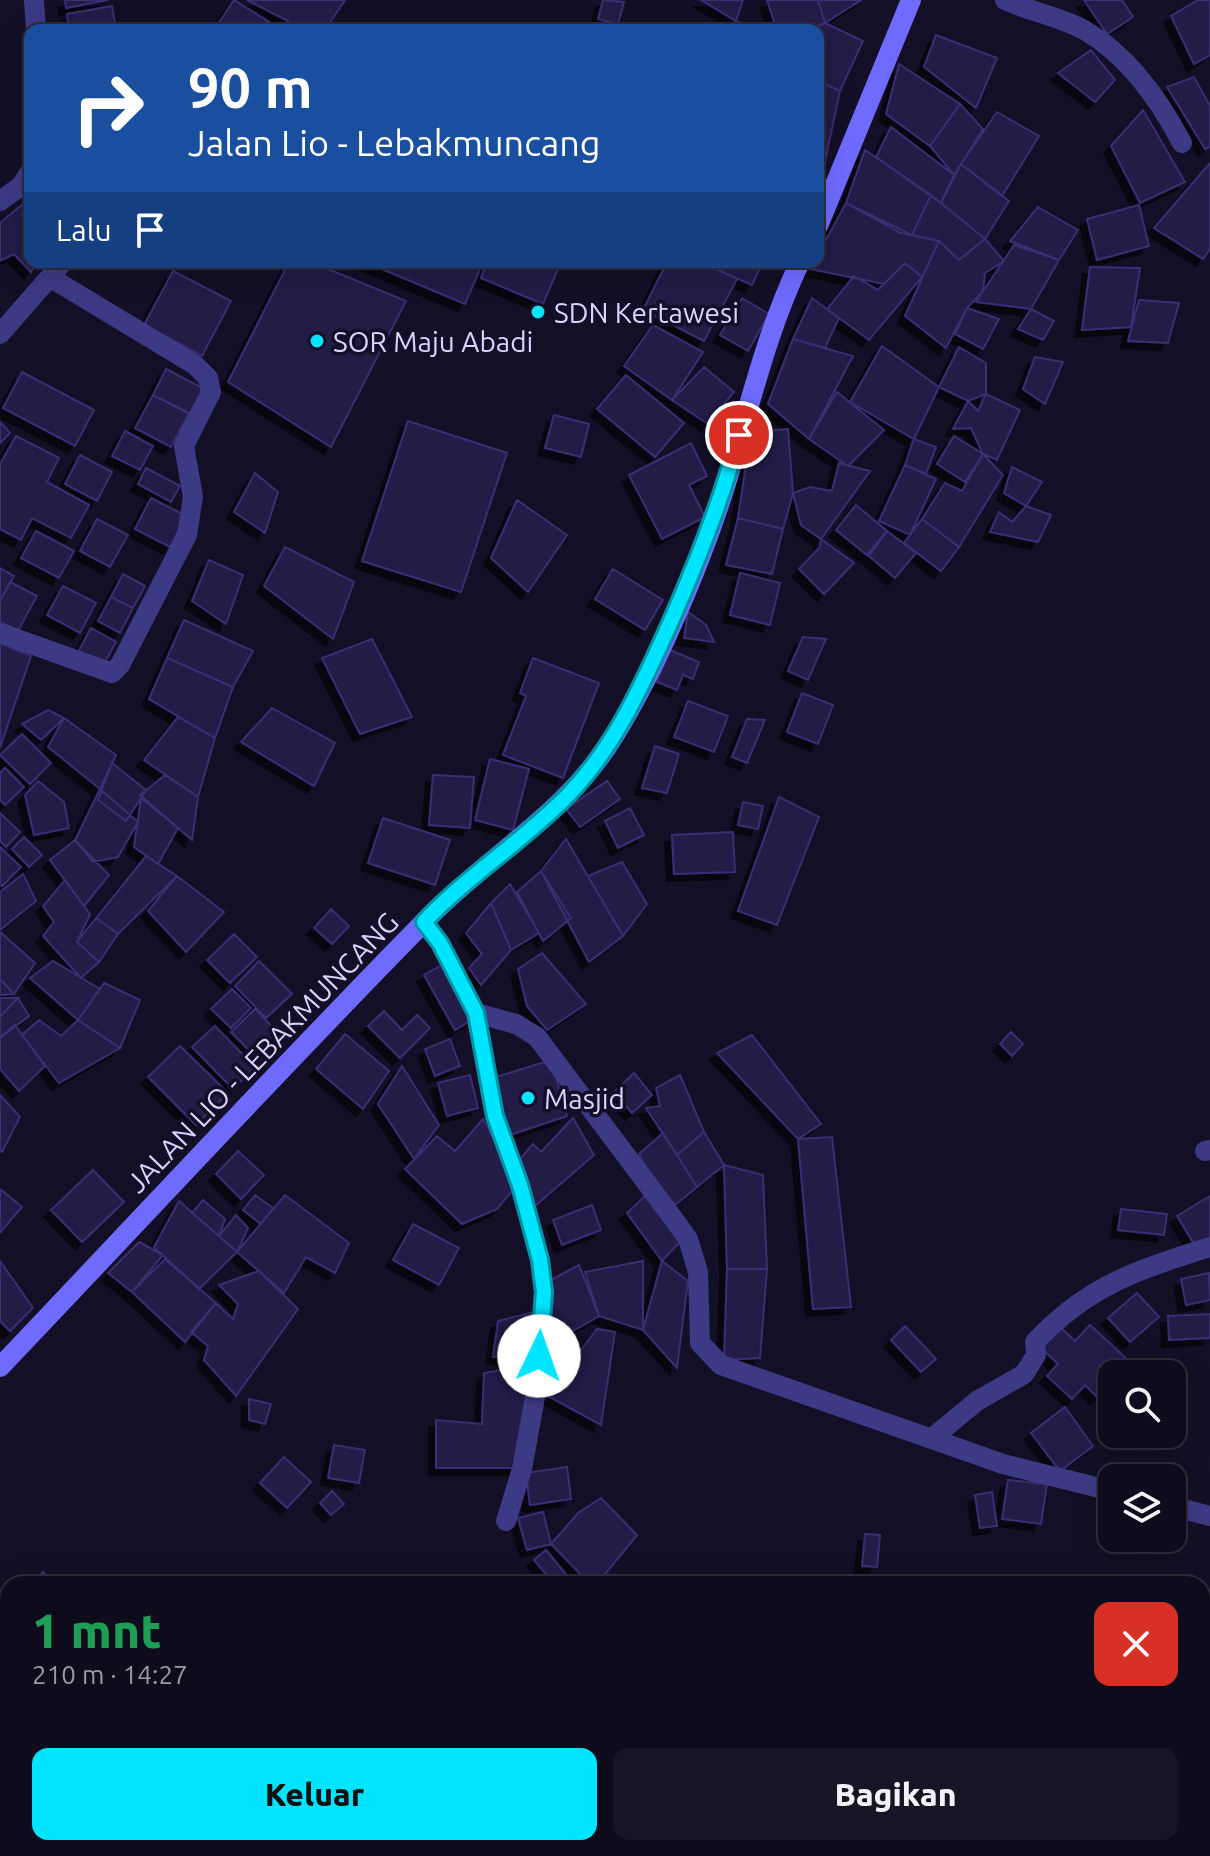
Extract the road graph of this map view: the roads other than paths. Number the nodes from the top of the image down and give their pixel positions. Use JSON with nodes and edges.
{"nodes":[{"id":1,"x":34,"y":0,"type":"edge"},
{"id":2,"x":911,"y":0,"type":"edge"},
{"id":3,"x":1005,"y":0,"type":"edge"},
{"id":4,"x":36,"y":24,"type":"edge"},
{"id":5,"x":1182,"y":143,"type":"dead end"},
{"id":6,"x":24,"y":182,"type":"edge"},
{"id":7,"x":0,"y":201,"type":"edge"},
{"id":8,"x":824,"y":211,"type":"edge"},
{"id":9,"x":797,"y":268,"type":"edge"},
{"id":10,"x":57,"y":270,"type":"edge"},
{"id":11,"x":0,"y":334,"type":"edge"},
{"id":12,"x":0,"y":633,"type":"edge"},
{"id":13,"x":424,"y":922,"type":"junction"},
{"id":14,"x":476,"y":1013,"type":"junction"},
{"id":15,"x":1210,"y":1247,"type":"edge"},
{"id":16,"x":0,"y":1367,"type":"edge"},
{"id":17,"x":931,"y":1439,"type":"junction"},
{"id":18,"x":1098,"y":1488,"type":"edge"},
{"id":19,"x":1186,"y":1510,"type":"edge"},
{"id":20,"x":1210,"y":1516,"type":"edge"},
{"id":21,"x":506,"y":1521,"type":"dead end"}],
"edges":[{"from":1,"to":4,"type":"street"},
{"from":2,"to":8,"type":"street"},
{"from":3,"to":5,"type":"street"},
{"from":6,"to":7,"type":"street"},
{"from":9,"to":13,"type":"street","name":"JALAN LIO - LEBAKMUNCANG"},
{"from":10,"to":11,"type":"street"},
{"from":10,"to":12,"type":"street"},
{"from":13,"to":14,"type":"street"},
{"from":13,"to":16,"type":"street","name":"JALAN LIO - LEBAKMUNCANG"},
{"from":14,"to":17,"type":"street"},
{"from":14,"to":21,"type":"street"},
{"from":15,"to":17,"type":"street"},
{"from":17,"to":18,"type":"street"},
{"from":19,"to":20,"type":"street"}]}
